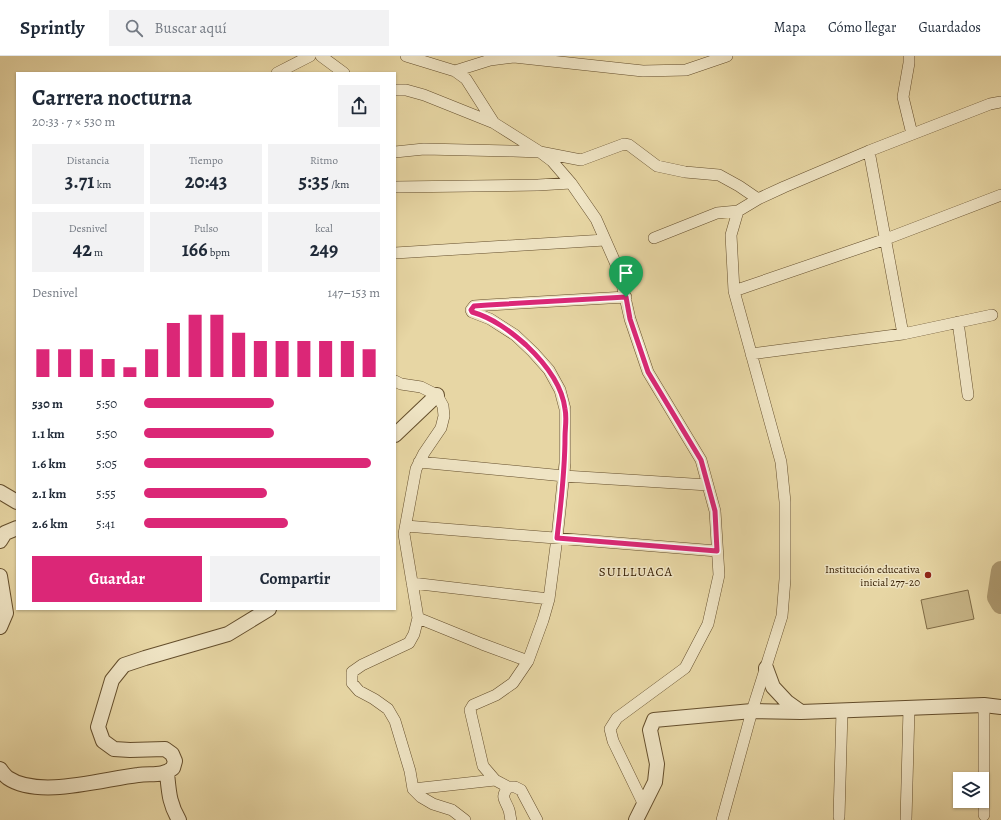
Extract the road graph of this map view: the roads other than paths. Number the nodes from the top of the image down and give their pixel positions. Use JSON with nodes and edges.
{"nodes":[{"id":1,"x":310,"y":56,"type":"edge"},
{"id":2,"x":321,"y":56,"type":"edge"},
{"id":3,"x":406,"y":56,"type":"edge"},
{"id":4,"x":515,"y":56,"type":"edge"},
{"id":5,"x":727,"y":56,"type":"edge"},
{"id":6,"x":909,"y":56,"type":"edge"},
{"id":7,"x":455,"y":70,"type":"junction"},
{"id":8,"x":279,"y":72,"type":"edge"},
{"id":9,"x":343,"y":72,"type":"edge"},
{"id":10,"x":396,"y":90,"type":"edge"},
{"id":11,"x":1001,"y":102,"type":"edge"},
{"id":12,"x":494,"y":123,"type":"junction"},
{"id":13,"x":912,"y":134,"type":"junction"},
{"id":14,"x":869,"y":151,"type":"junction"},
{"id":15,"x":396,"y":152,"type":"edge"},
{"id":16,"x":540,"y":152,"type":"junction"},
{"id":17,"x":571,"y":183,"type":"junction"},
{"id":18,"x":396,"y":187,"type":"edge"},
{"id":19,"x":1001,"y":195,"type":"edge"},
{"id":20,"x":758,"y":198,"type":"junction"},
{"id":21,"x":738,"y":212,"type":"junction"},
{"id":22,"x":654,"y":238,"type":"dead end"},
{"id":23,"x":886,"y":239,"type":"junction"},
{"id":24,"x":605,"y":240,"type":"junction"},
{"id":25,"x":396,"y":253,"type":"edge"},
{"id":26,"x":734,"y":291,"type":"junction"},
{"id":27,"x":626,"y":297,"type":"junction"},
{"id":28,"x":992,"y":315,"type":"dead end"},
{"id":29,"x":958,"y":322,"type":"junction"},
{"id":30,"x":903,"y":334,"type":"junction"},
{"id":31,"x":751,"y":354,"type":"junction"},
{"id":32,"x":396,"y":382,"type":"edge"},
{"id":33,"x":437,"y":395,"type":"junction"},
{"id":34,"x":968,"y":395,"type":"dead end"},
{"id":35,"x":396,"y":434,"type":"edge"},
{"id":36,"x":419,"y":462,"type":"junction"},
{"id":37,"x":564,"y":476,"type":"junction"},
{"id":38,"x":708,"y":485,"type":"junction"},
{"id":39,"x":0,"y":492,"type":"edge"},
{"id":40,"x":16,"y":501,"type":"edge"},
{"id":41,"x":406,"y":526,"type":"junction"},
{"id":42,"x":16,"y":528,"type":"edge"},
{"id":43,"x":557,"y":538,"type":"junction"},
{"id":44,"x":0,"y":541,"type":"edge"},
{"id":45,"x":717,"y":551,"type":"junction"},
{"id":46,"x":0,"y":576,"type":"edge"},
{"id":47,"x":412,"y":583,"type":"junction"},
{"id":48,"x":549,"y":598,"type":"junction"},
{"id":49,"x":268,"y":610,"type":"edge"},
{"id":50,"x":418,"y":618,"type":"junction"},
{"id":51,"x":0,"y":627,"type":"edge"},
{"id":52,"x":528,"y":661,"type":"junction"},
{"id":53,"x":766,"y":668,"type":"junction"},
{"id":54,"x":984,"y":706,"type":"junction"},
{"id":55,"x":1001,"y":707,"type":"edge"},
{"id":56,"x":909,"y":709,"type":"junction"},
{"id":57,"x":842,"y":710,"type":"junction"},
{"id":58,"x":752,"y":711,"type":"junction"},
{"id":59,"x":801,"y":712,"type":"junction"},
{"id":60,"x":0,"y":769,"type":"edge"},
{"id":61,"x":167,"y":773,"type":"junction"},
{"id":62,"x":495,"y":780,"type":"junction"},
{"id":63,"x":508,"y":786,"type":"junction"},
{"id":64,"x":413,"y":789,"type":"junction"},
{"id":65,"x":644,"y":805,"type":"junction"},
{"id":66,"x":984,"y":816,"type":"dead end"},
{"id":67,"x":839,"y":817,"type":"dead end"},
{"id":68,"x":179,"y":820,"type":"edge"},
{"id":69,"x":465,"y":820,"type":"edge"},
{"id":70,"x":511,"y":820,"type":"edge"},
{"id":71,"x":538,"y":820,"type":"edge"},
{"id":72,"x":636,"y":820,"type":"edge"},
{"id":73,"x":722,"y":820,"type":"edge"},
{"id":74,"x":906,"y":820,"type":"edge"}],
"edges":[{"from":1,"to":8,"type":"street"},
{"from":2,"to":9,"type":"street"},
{"from":3,"to":7,"type":"street"},
{"from":4,"to":5,"type":"street"},
{"from":4,"to":7,"type":"street"},
{"from":6,"to":13,"type":"street"},
{"from":7,"to":12,"type":"street"},
{"from":10,"to":12,"type":"street"},
{"from":11,"to":13,"type":"street"},
{"from":12,"to":16,"type":"street"},
{"from":13,"to":14,"type":"street"},
{"from":14,"to":20,"type":"street"},
{"from":14,"to":23,"type":"street"},
{"from":15,"to":16,"type":"street"},
{"from":16,"to":17,"type":"street"},
{"from":16,"to":20,"type":"street"},
{"from":17,"to":18,"type":"street"},
{"from":17,"to":24,"type":"street"},
{"from":19,"to":23,"type":"street"},
{"from":20,"to":21,"type":"street"},
{"from":21,"to":22,"type":"street"},
{"from":21,"to":26,"type":"street"},
{"from":23,"to":26,"type":"street"},
{"from":23,"to":30,"type":"street"},
{"from":24,"to":25,"type":"street"},
{"from":24,"to":27,"type":"street"},
{"from":26,"to":31,"type":"street"},
{"from":27,"to":37,"type":"street"},
{"from":27,"to":38,"type":"street"},
{"from":28,"to":29,"type":"street"},
{"from":29,"to":30,"type":"street"},
{"from":29,"to":34,"type":"street"},
{"from":30,"to":31,"type":"street"},
{"from":31,"to":53,"type":"street"},
{"from":32,"to":33,"type":"street"},
{"from":33,"to":35,"type":"street"},
{"from":33,"to":36,"type":"street"},
{"from":36,"to":37,"type":"street"},
{"from":36,"to":41,"type":"street"},
{"from":37,"to":38,"type":"street"},
{"from":37,"to":43,"type":"street"},
{"from":38,"to":45,"type":"street"},
{"from":39,"to":40,"type":"street"},
{"from":41,"to":43,"type":"street"},
{"from":41,"to":47,"type":"street"},
{"from":42,"to":44,"type":"street"},
{"from":43,"to":45,"type":"street"},
{"from":43,"to":48,"type":"street"},
{"from":45,"to":65,"type":"street"},
{"from":46,"to":51,"type":"street"},
{"from":47,"to":48,"type":"street"},
{"from":47,"to":50,"type":"street"},
{"from":48,"to":52,"type":"street"},
{"from":49,"to":61,"type":"street"},
{"from":50,"to":52,"type":"street"},
{"from":50,"to":64,"type":"street"},
{"from":52,"to":62,"type":"street"},
{"from":53,"to":58,"type":"street"},
{"from":53,"to":59,"type":"street"},
{"from":54,"to":55,"type":"street"},
{"from":54,"to":56,"type":"street"},
{"from":54,"to":66,"type":"street"},
{"from":56,"to":57,"type":"street"},
{"from":56,"to":74,"type":"street"},
{"from":57,"to":59,"type":"street"},
{"from":57,"to":67,"type":"street"},
{"from":58,"to":59,"type":"street"},
{"from":58,"to":65,"type":"street"},
{"from":58,"to":73,"type":"street"},
{"from":60,"to":61,"type":"street"},
{"from":61,"to":68,"type":"street"},
{"from":62,"to":63,"type":"street"},
{"from":62,"to":64,"type":"street"},
{"from":63,"to":70,"type":"street"},
{"from":63,"to":71,"type":"street"},
{"from":64,"to":69,"type":"street"},
{"from":65,"to":72,"type":"street"}]}
